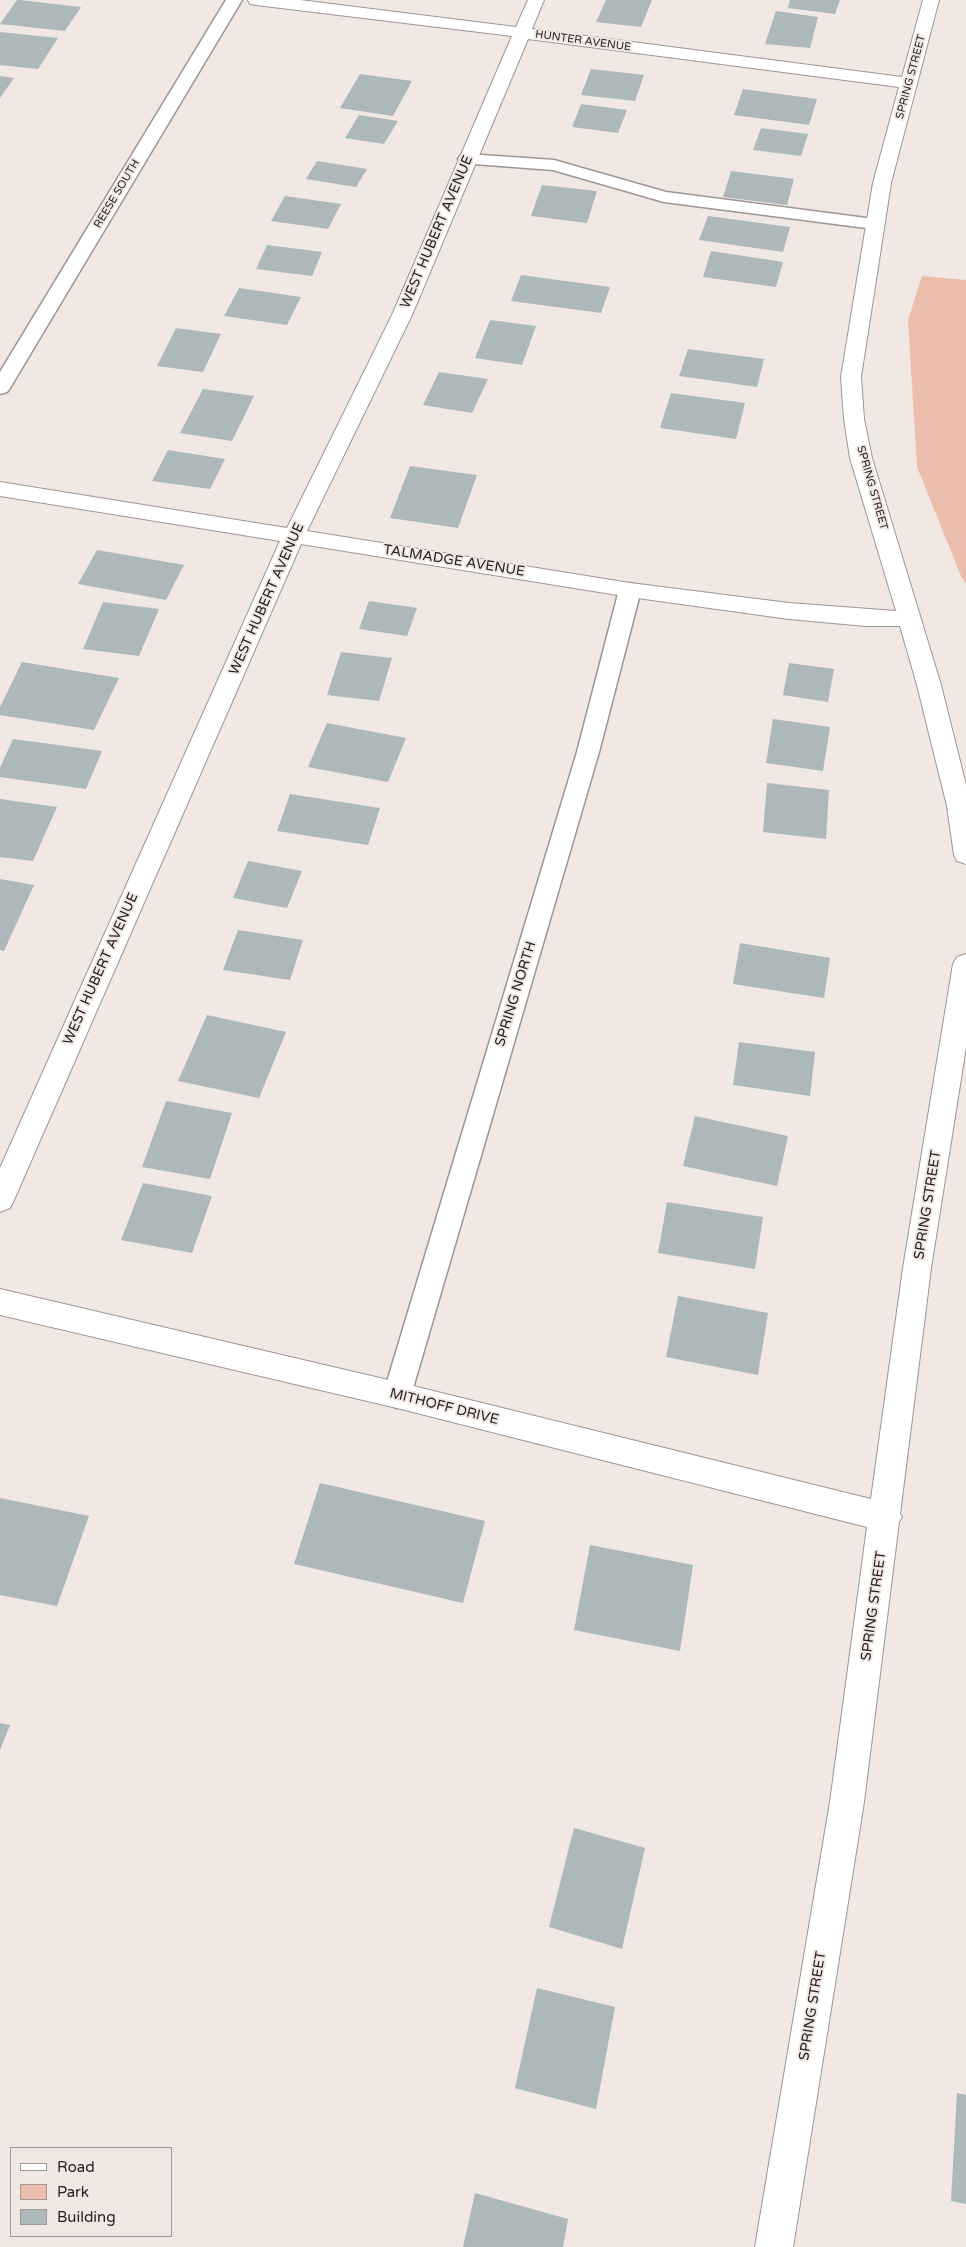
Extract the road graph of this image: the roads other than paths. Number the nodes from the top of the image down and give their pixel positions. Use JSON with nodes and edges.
{"nodes":[{"id":1,"x":234,"y":0,"type":"edge"},
{"id":2,"x":256,"y":0,"type":"edge"},
{"id":3,"x":536,"y":0,"type":"edge"},
{"id":4,"x":931,"y":0,"type":"edge"},
{"id":5,"x":521,"y":33,"type":"junction"},
{"id":6,"x":910,"y":83,"type":"junction"},
{"id":7,"x":467,"y":159,"type":"junction"},
{"id":8,"x":874,"y":224,"type":"junction"},
{"id":9,"x":0,"y":388,"type":"edge"},
{"id":10,"x":0,"y":489,"type":"edge"},
{"id":11,"x":294,"y":535,"type":"junction"},
{"id":12,"x":630,"y":590,"type":"junction"},
{"id":13,"x":910,"y":619,"type":"junction"},
{"id":14,"x":960,"y":783,"type":"edge"},
{"id":15,"x":966,"y":855,"type":"edge"},
{"id":16,"x":966,"y":964,"type":"edge"},
{"id":17,"x":0,"y":1200,"type":"edge"},
{"id":18,"x":0,"y":1302,"type":"edge"},
{"id":19,"x":397,"y":1395,"type":"junction"},
{"id":20,"x":886,"y":1517,"type":"junction"},
{"id":21,"x":774,"y":2247,"type":"edge"}],
"edges":[{"from":1,"to":9,"type":"lane","name":"REESE SOUTH"},
{"from":2,"to":5,"type":"street","name":"HUNTER AVENUE"},
{"from":3,"to":5,"type":"street","name":"WEST HUBERT AVENUE"},
{"from":4,"to":6,"type":"street","name":"SPRING STREET"},
{"from":5,"to":6,"type":"street","name":"HUNTER AVENUE"},
{"from":5,"to":7,"type":"street","name":"WEST HUBERT AVENUE"},
{"from":6,"to":8,"type":"street","name":"SPRING STREET"},
{"from":7,"to":8,"type":"lane"},
{"from":7,"to":11,"type":"street","name":"WEST HUBERT AVENUE"},
{"from":8,"to":13,"type":"street","name":"SPRING STREET"},
{"from":10,"to":11,"type":"street","name":"TALMADGE AVENUE"},
{"from":11,"to":12,"type":"street","name":"TALMADGE AVENUE"},
{"from":11,"to":17,"type":"street","name":"WEST HUBERT AVENUE"},
{"from":12,"to":13,"type":"street","name":"TALMADGE AVENUE"},
{"from":12,"to":19,"type":"lane","name":"SPRING NORTH"},
{"from":13,"to":14,"type":"street","name":"SPRING STREET"},
{"from":14,"to":15,"type":"street","name":"SPRING STREET"},
{"from":16,"to":20,"type":"street","name":"SPRING STREET"},
{"from":18,"to":19,"type":"street","name":"MITHOFF DRIVE"},
{"from":19,"to":20,"type":"street","name":"MITHOFF DRIVE"},
{"from":20,"to":21,"type":"street","name":"SPRING STREET"}]}
